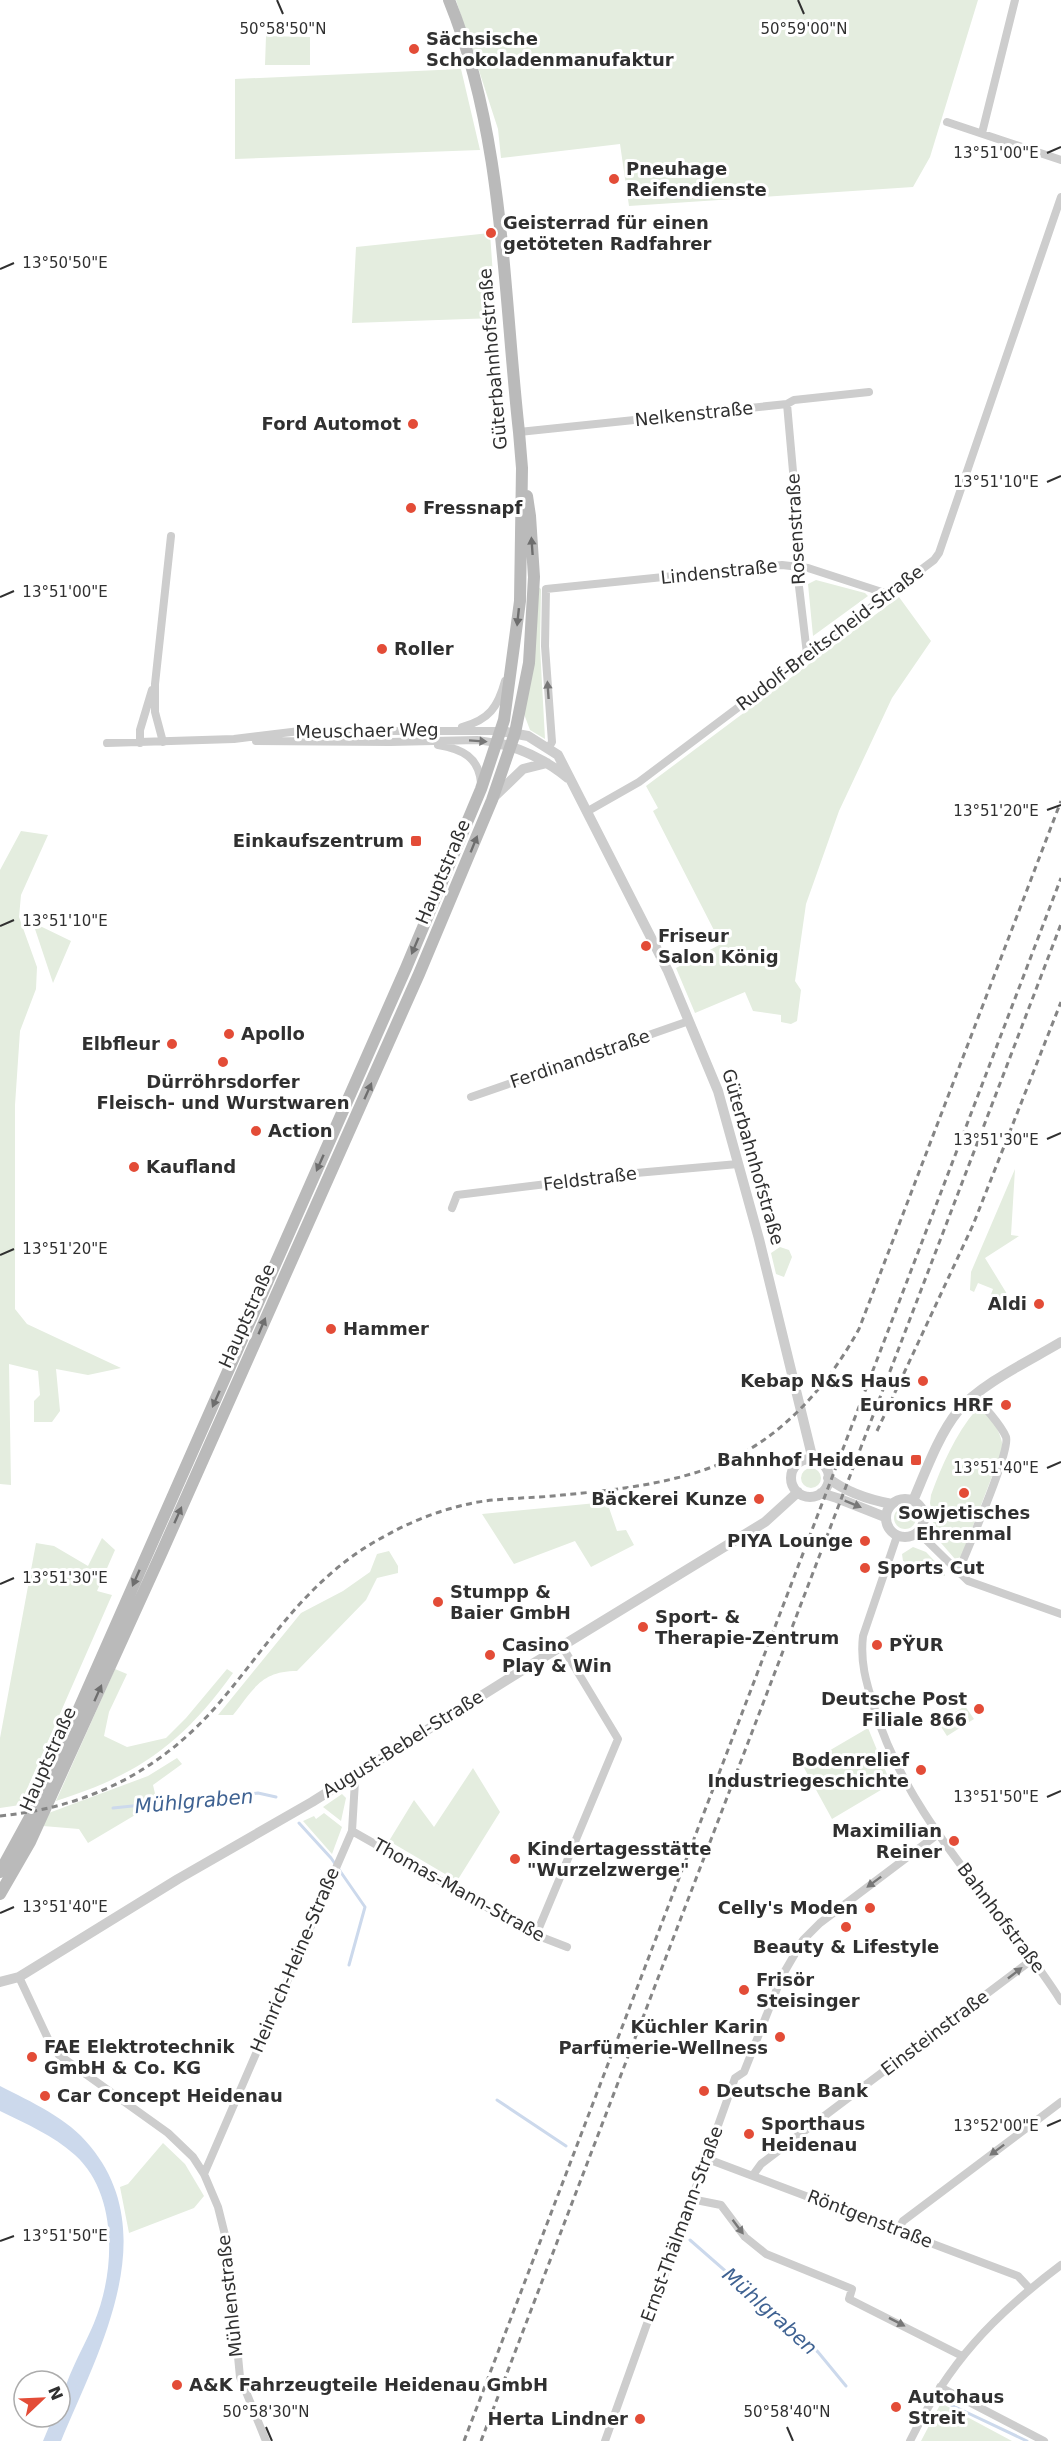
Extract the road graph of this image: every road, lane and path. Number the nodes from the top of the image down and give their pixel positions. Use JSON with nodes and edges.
{"nodes":[{"id":1,"x":449,"y":0,"type":"edge"},
{"id":2,"x":1015,"y":0,"type":"edge"},
{"id":3,"x":947,"y":122,"type":"dead end"},
{"id":4,"x":982,"y":133,"type":"junction"},
{"id":5,"x":1061,"y":160,"type":"edge"},
{"id":6,"x":1061,"y":197,"type":"edge"},
{"id":7,"x":869,"y":392,"type":"dead end"},
{"id":8,"x":787,"y":404,"type":"junction"},
{"id":9,"x":519,"y":432,"type":"junction"},
{"id":10,"x":522,"y":468,"type":"junction"},
{"id":11,"x":171,"y":536,"type":"dead end"},
{"id":12,"x":798,"y":566,"type":"junction"},
{"id":13,"x":888,"y":594,"type":"junction"},
{"id":14,"x":515,"y":646,"type":"junction"},
{"id":15,"x":807,"y":654,"type":"junction"},
{"id":16,"x":154,"y":684,"type":"junction"},
{"id":17,"x":452,"y":730,"type":"junction"},
{"id":18,"x":515,"y":733,"type":"junction"},
{"id":19,"x":499,"y":737,"type":"junction"},
{"id":20,"x":234,"y":739,"type":"junction"},
{"id":21,"x":163,"y":742,"type":"junction"},
{"id":22,"x":417,"y":742,"type":"junction"},
{"id":23,"x":107,"y":743,"type":"dead end"},
{"id":24,"x":140,"y":743,"type":"junction"},
{"id":25,"x":511,"y":746,"type":"junction"},
{"id":26,"x":549,"y":747,"type":"junction"},
{"id":27,"x":547,"y":763,"type":"junction"},
{"id":28,"x":572,"y":782,"type":"junction"},
{"id":29,"x":481,"y":789,"type":"junction"},
{"id":30,"x":492,"y":800,"type":"junction"},
{"id":31,"x":588,"y":811,"type":"junction"},
{"id":32,"x":689,"y":1021,"type":"junction"},
{"id":33,"x":471,"y":1097,"type":"dead end"},
{"id":34,"x":738,"y":1164,"type":"junction"},
{"id":35,"x":452,"y":1208,"type":"dead end"},
{"id":36,"x":1061,"y":1342,"type":"edge"},
{"id":37,"x":974,"y":1396,"type":"junction"},
{"id":38,"x":813,"y":1460,"type":"junction"},
{"id":39,"x":828,"y":1478,"type":"junction"},
{"id":40,"x":798,"y":1492,"type":"junction"},
{"id":41,"x":821,"y":1493,"type":"junction"},
{"id":42,"x":913,"y":1501,"type":"junction"},
{"id":43,"x":892,"y":1504,"type":"junction"},
{"id":44,"x":885,"y":1517,"type":"junction"},
{"id":45,"x":918,"y":1532,"type":"junction"},
{"id":46,"x":897,"y":1536,"type":"junction"},
{"id":47,"x":958,"y":1573,"type":"junction"},
{"id":48,"x":1061,"y":1614,"type":"edge"},
{"id":49,"x":562,"y":1646,"type":"junction"},
{"id":50,"x":352,"y":1776,"type":"junction"},
{"id":51,"x":352,"y":1831,"type":"junction"},
{"id":52,"x":938,"y":1834,"type":"junction"},
{"id":53,"x":0,"y":1872,"type":"edge"},
{"id":54,"x":0,"y":1894,"type":"edge"},
{"id":55,"x":536,"y":1935,"type":"junction"},
{"id":56,"x":567,"y":1947,"type":"dead end"},
{"id":57,"x":1034,"y":1959,"type":"junction"},
{"id":58,"x":19,"y":1977,"type":"junction"},
{"id":59,"x":0,"y":1982,"type":"edge"},
{"id":60,"x":1061,"y":2001,"type":"edge"},
{"id":61,"x":1061,"y":2102,"type":"edge"},
{"id":62,"x":705,"y":2158,"type":"junction"},
{"id":63,"x":204,"y":2174,"type":"junction"},
{"id":64,"x":753,"y":2175,"type":"junction"},
{"id":65,"x":691,"y":2199,"type":"junction"},
{"id":66,"x":898,"y":2230,"type":"junction"},
{"id":67,"x":1061,"y":2265,"type":"edge"},
{"id":68,"x":1030,"y":2289,"type":"junction"},
{"id":69,"x":962,"y":2356,"type":"junction"},
{"id":70,"x":938,"y":2390,"type":"junction"},
{"id":71,"x":266,"y":2441,"type":"edge"},
{"id":72,"x":605,"y":2441,"type":"edge"},
{"id":73,"x":910,"y":2441,"type":"edge"},
{"id":74,"x":1044,"y":2441,"type":"edge"}],
"edges":[{"from":1,"to":9,"type":"main road","name":"Güterbahnhofstraße"},
{"from":2,"to":4,"type":"street"},
{"from":3,"to":4,"type":"street"},
{"from":4,"to":5,"type":"street"},
{"from":6,"to":13,"type":"street","name":"Rudolf-Breitscheid-Straße"},
{"from":7,"to":8,"type":"street","name":"Nelkenstraße"},
{"from":8,"to":9,"type":"street","name":"Nelkenstraße"},
{"from":8,"to":12,"type":"street","name":"Rosenstraße"},
{"from":9,"to":10,"type":"main road","name":"Güterbahnhofstraße"},
{"from":10,"to":14,"type":"main road","name":"Güterbahnhofstraße","one_way":true},
{"from":18,"to":10,"type":"main road","name":"Güterbahnhofstraße","one_way":true},
{"from":11,"to":16,"type":"street"},
{"from":12,"to":13,"type":"street","name":"Lindenstraße"},
{"from":12,"to":15,"type":"street","name":"Rosenstraße"},
{"from":26,"to":12,"type":"street","name":"Lindenstraße","one_way":true},
{"from":13,"to":15,"type":"street","name":"Rudolf-Breitscheid-Straße"},
{"from":14,"to":17,"type":"street"},
{"from":14,"to":19,"type":"main road","name":"Güterbahnhofstraße"},
{"from":15,"to":31,"type":"street","name":"Rudolf-Breitscheid-Straße"},
{"from":16,"to":21,"type":"street"},
{"from":16,"to":24,"type":"street"},
{"from":17,"to":19,"type":"street","name":"Meuschaer Weg"},
{"from":17,"to":20,"type":"street","name":"Meuschaer Weg"},
{"from":18,"to":19,"type":"street","name":"Güterbahnhofstraße"},
{"from":18,"to":25,"type":"main road","name":"Hauptstraße"},
{"from":18,"to":26,"type":"street","name":"Güterbahnhofstraße"},
{"from":22,"to":19,"type":"street","name":"Meuschaer Weg","one_way":true},
{"from":19,"to":25,"type":"street","name":"Güterbahnhofstraße"},
{"from":19,"to":29,"type":"main road","name":"Hauptstraße"},
{"from":20,"to":21,"type":"street","name":"Meuschaer Weg"},
{"from":20,"to":22,"type":"street","name":"Meuschaer Weg"},
{"from":21,"to":24,"type":"street","name":"Meuschaer Weg"},
{"from":22,"to":29,"type":"street"},
{"from":23,"to":24,"type":"street","name":"Meuschaer Weg"},
{"from":25,"to":27,"type":"street","name":"Güterbahnhofstraße"},
{"from":25,"to":30,"type":"main road","name":"Hauptstraße"},
{"from":26,"to":28,"type":"street","name":"Güterbahnhofstraße"},
{"from":27,"to":28,"type":"street","name":"Güterbahnhofstraße"},
{"from":27,"to":30,"type":"street"},
{"from":28,"to":31,"type":"street","name":"Güterbahnhofstraße"},
{"from":29,"to":53,"type":"main road","name":"Hauptstraße","one_way":true},
{"from":54,"to":30,"type":"main road","name":"Hauptstraße","one_way":true},
{"from":31,"to":32,"type":"street","name":"Güterbahnhofstraße"},
{"from":32,"to":33,"type":"street","name":"Ferdinandstraße"},
{"from":32,"to":34,"type":"street","name":"Güterbahnhofstraße"},
{"from":34,"to":35,"type":"street","name":"Feldstraße"},
{"from":34,"to":38,"type":"street","name":"Güterbahnhofstraße"},
{"from":36,"to":37,"type":"street"},
{"from":37,"to":42,"type":"street"},
{"from":37,"to":47,"type":"street"},
{"from":38,"to":39,"type":"street"},
{"from":38,"to":40,"type":"street"},
{"from":39,"to":41,"type":"street"},
{"from":39,"to":43,"type":"street"},
{"from":40,"to":41,"type":"street"},
{"from":40,"to":49,"type":"street","name":"August-Bebel-Straße"},
{"from":41,"to":44,"type":"street","one_way":true},
{"from":42,"to":43,"type":"street"},
{"from":42,"to":45,"type":"street"},
{"from":43,"to":44,"type":"street"},
{"from":44,"to":46,"type":"street"},
{"from":45,"to":46,"type":"street"},
{"from":45,"to":47,"type":"street"},
{"from":46,"to":52,"type":"street","name":"Bahnhofstraße"},
{"from":47,"to":48,"type":"street"},
{"from":49,"to":50,"type":"street","name":"August-Bebel-Straße"},
{"from":49,"to":55,"type":"street"},
{"from":50,"to":51,"type":"street","name":"Heinrich-Heine-Straße"},
{"from":50,"to":58,"type":"street","name":"August-Bebel-Straße"},
{"from":51,"to":55,"type":"street","name":"Thomas-Mann-Straße"},
{"from":51,"to":63,"type":"street","name":"Heinrich-Heine-Straße"},
{"from":52,"to":57,"type":"street","name":"Bahnhofstraße"},
{"from":52,"to":62,"type":"street","name":"Ernst-Thälmann-Straße","one_way":true},
{"from":55,"to":56,"type":"street","name":"Thomas-Mann-Straße"},
{"from":57,"to":60,"type":"street","name":"Bahnhofstraße"},
{"from":64,"to":57,"type":"street","name":"Einsteinstraße","one_way":true},
{"from":58,"to":59,"type":"street","name":"August-Bebel-Straße"},
{"from":58,"to":63,"type":"street","name":"Mühlenstraße"},
{"from":61,"to":66,"type":"street","one_way":true},
{"from":62,"to":64,"type":"street","name":"Röntgenstraße"},
{"from":62,"to":65,"type":"street","name":"Ernst-Thälmann-Straße"},
{"from":63,"to":71,"type":"street","name":"Mühlenstraße"},
{"from":64,"to":66,"type":"street","name":"Röntgenstraße"},
{"from":65,"to":69,"type":"street","one_way":true},
{"from":65,"to":72,"type":"street","name":"Ernst-Thälmann-Straße"},
{"from":66,"to":68,"type":"street","name":"Röntgenstraße"},
{"from":67,"to":68,"type":"street"},
{"from":68,"to":69,"type":"street"},
{"from":69,"to":70,"type":"street"},
{"from":70,"to":73,"type":"street"},
{"from":70,"to":74,"type":"street"}]}
